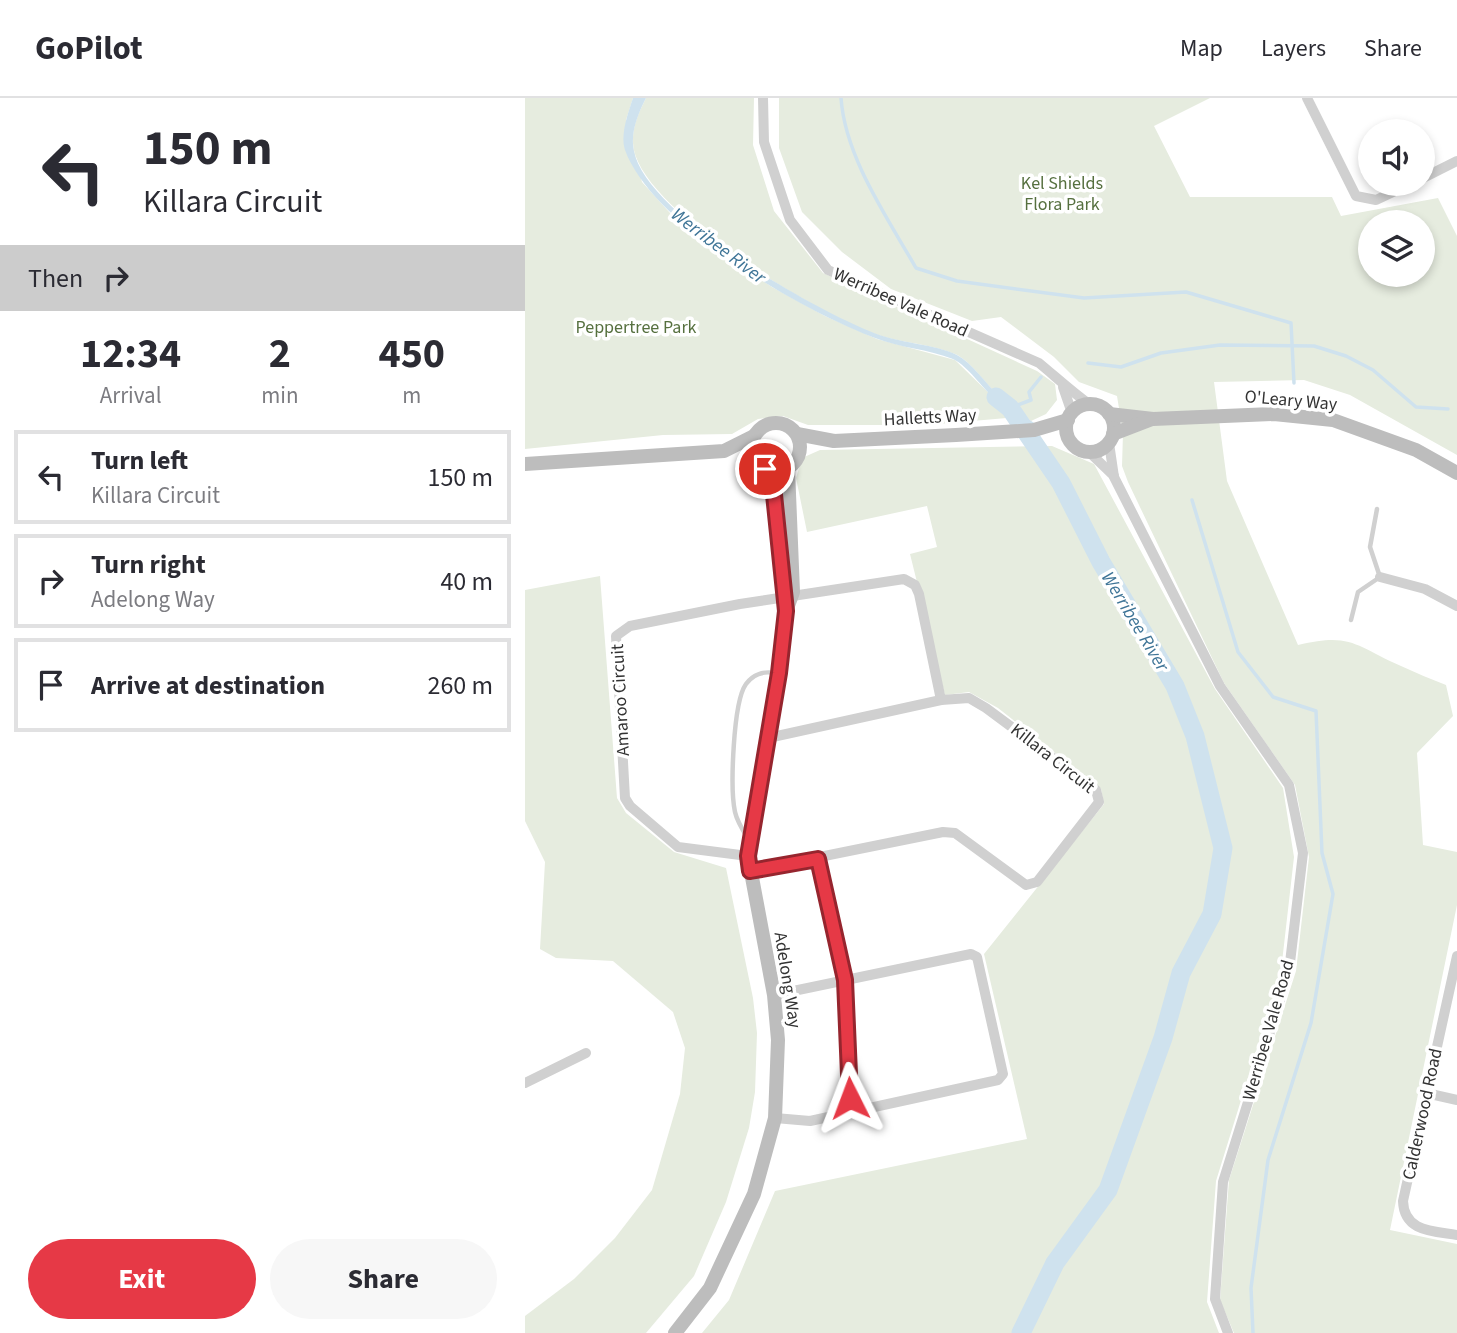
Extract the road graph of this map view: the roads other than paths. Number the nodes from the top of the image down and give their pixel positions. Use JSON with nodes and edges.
{"nodes":[{"id":1,"x":762,"y":98,"type":"edge"},
{"id":2,"x":1307,"y":98,"type":"edge"},
{"id":3,"x":1457,"y":161,"type":"edge"},
{"id":4,"x":1435,"y":172,"type":"edge"},
{"id":5,"x":1384,"y":196,"type":"edge"},
{"id":6,"x":1063,"y":387,"type":"junction"},
{"id":7,"x":1089,"y":404,"type":"junction"},
{"id":8,"x":1109,"y":414,"type":"junction"},
{"id":9,"x":1070,"y":416,"type":"junction"},
{"id":10,"x":1153,"y":419,"type":"junction"},
{"id":11,"x":1034,"y":430,"type":"junction"},
{"id":12,"x":797,"y":434,"type":"junction"},
{"id":13,"x":754,"y":436,"type":"junction"},
{"id":14,"x":1111,"y":439,"type":"junction"},
{"id":15,"x":828,"y":441,"type":"junction"},
{"id":16,"x":1071,"y":441,"type":"junction"},
{"id":17,"x":724,"y":451,"type":"junction"},
{"id":18,"x":1088,"y":452,"type":"junction"},
{"id":19,"x":798,"y":458,"type":"junction"},
{"id":20,"x":525,"y":464,"type":"edge"},
{"id":21,"x":759,"y":464,"type":"junction"},
{"id":22,"x":787,"y":469,"type":"junction"},
{"id":23,"x":1457,"y":473,"type":"edge"},
{"id":24,"x":1114,"y":477,"type":"junction"},
{"id":25,"x":1377,"y":509,"type":"dead end"},
{"id":26,"x":1380,"y":577,"type":"junction"},
{"id":27,"x":787,"y":602,"type":"junction"},
{"id":28,"x":1457,"y":606,"type":"edge"},
{"id":29,"x":1351,"y":620,"type":"dead end"},
{"id":30,"x":779,"y":673,"type":"junction"},
{"id":31,"x":941,"y":700,"type":"junction"},
{"id":32,"x":768,"y":738,"type":"junction"},
{"id":33,"x":749,"y":841,"type":"junction"},
{"id":34,"x":748,"y":856,"type":"junction"},
{"id":35,"x":818,"y":859,"type":"junction"},
{"id":36,"x":750,"y":871,"type":"junction"},
{"id":37,"x":1457,"y":956,"type":"edge"},
{"id":38,"x":1456,"y":970,"type":"edge"},
{"id":39,"x":845,"y":980,"type":"junction"},
{"id":40,"x":774,"y":995,"type":"junction"},
{"id":41,"x":586,"y":1053,"type":"dead end"},
{"id":42,"x":525,"y":1083,"type":"edge"},
{"id":43,"x":1426,"y":1093,"type":"junction"},
{"id":44,"x":1457,"y":1100,"type":"edge"},
{"id":45,"x":851,"y":1112,"type":"junction"},
{"id":46,"x":775,"y":1118,"type":"junction"},
{"id":47,"x":1457,"y":1235,"type":"edge"},
{"id":48,"x":675,"y":1333,"type":"edge"},
{"id":49,"x":1228,"y":1333,"type":"edge"}],
"edges":[{"from":1,"to":6,"type":"street","name":"Werribee Vale Road"},
{"from":2,"to":5,"type":"street"},
{"from":3,"to":4,"type":"street"},
{"from":6,"to":7,"type":"street","name":"Werribee Vale Road"},
{"from":6,"to":9,"type":"street","name":"Werribee Vale Road"},
{"from":7,"to":8,"type":"street"},
{"from":7,"to":9,"type":"street"},
{"from":8,"to":10,"type":"street","name":"O'Leary Way"},
{"from":8,"to":14,"type":"street"},
{"from":9,"to":11,"type":"street","name":"Halletts Way"},
{"from":9,"to":16,"type":"street"},
{"from":10,"to":14,"type":"street","name":"O'Leary Way"},
{"from":10,"to":23,"type":"street","name":"O'Leary Way"},
{"from":11,"to":15,"type":"street","name":"Halletts Way"},
{"from":11,"to":16,"type":"street","name":"Halletts Way"},
{"from":12,"to":13,"type":"street"},
{"from":12,"to":15,"type":"street"},
{"from":12,"to":19,"type":"street"},
{"from":13,"to":17,"type":"street"},
{"from":13,"to":21,"type":"street"},
{"from":14,"to":18,"type":"street"},
{"from":14,"to":24,"type":"street","name":"Werribee Vale Road"},
{"from":15,"to":19,"type":"street"},
{"from":16,"to":18,"type":"street"},
{"from":17,"to":20,"type":"street"},
{"from":17,"to":21,"type":"street"},
{"from":18,"to":24,"type":"street","name":"Werribee Vale Road"},
{"from":19,"to":22,"type":"street"},
{"from":21,"to":22,"type":"street"},
{"from":21,"to":27,"type":"street","name":"Adelong Way"},
{"from":22,"to":27,"type":"street","name":"Adelong Way"},
{"from":24,"to":49,"type":"street","name":"Werribee Vale Road"},
{"from":25,"to":26,"type":"lane"},
{"from":26,"to":28,"type":"street"},
{"from":26,"to":29,"type":"lane"},
{"from":27,"to":30,"type":"street","name":"Adelong Way"},
{"from":27,"to":31,"type":"street"},
{"from":27,"to":34,"type":"street","name":"Amaroo Circuit"},
{"from":30,"to":32,"type":"street","name":"Adelong Way"},
{"from":30,"to":33,"type":"lane"},
{"from":31,"to":32,"type":"street","name":"Killara Circuit"},
{"from":31,"to":35,"type":"street","name":"Killara Circuit"},
{"from":32,"to":33,"type":"street","name":"Adelong Way"},
{"from":33,"to":34,"type":"street","name":"Adelong Way"},
{"from":34,"to":36,"type":"street","name":"Adelong Way"},
{"from":35,"to":36,"type":"street","name":"Killara Circuit"},
{"from":35,"to":39,"type":"lane"},
{"from":36,"to":40,"type":"street","name":"Adelong Way"},
{"from":37,"to":38,"type":"street","name":"Calderwood Road"},
{"from":38,"to":43,"type":"street","name":"Calderwood Road"},
{"from":39,"to":40,"type":"street"},
{"from":39,"to":45,"type":"lane"},
{"from":39,"to":45,"type":"street"},
{"from":40,"to":46,"type":"street","name":"Adelong Way"},
{"from":41,"to":42,"type":"street"},
{"from":43,"to":44,"type":"street"},
{"from":43,"to":47,"type":"street","name":"Calderwood Road"},
{"from":45,"to":46,"type":"street"},
{"from":46,"to":48,"type":"street","name":"Adelong Way"}]}
